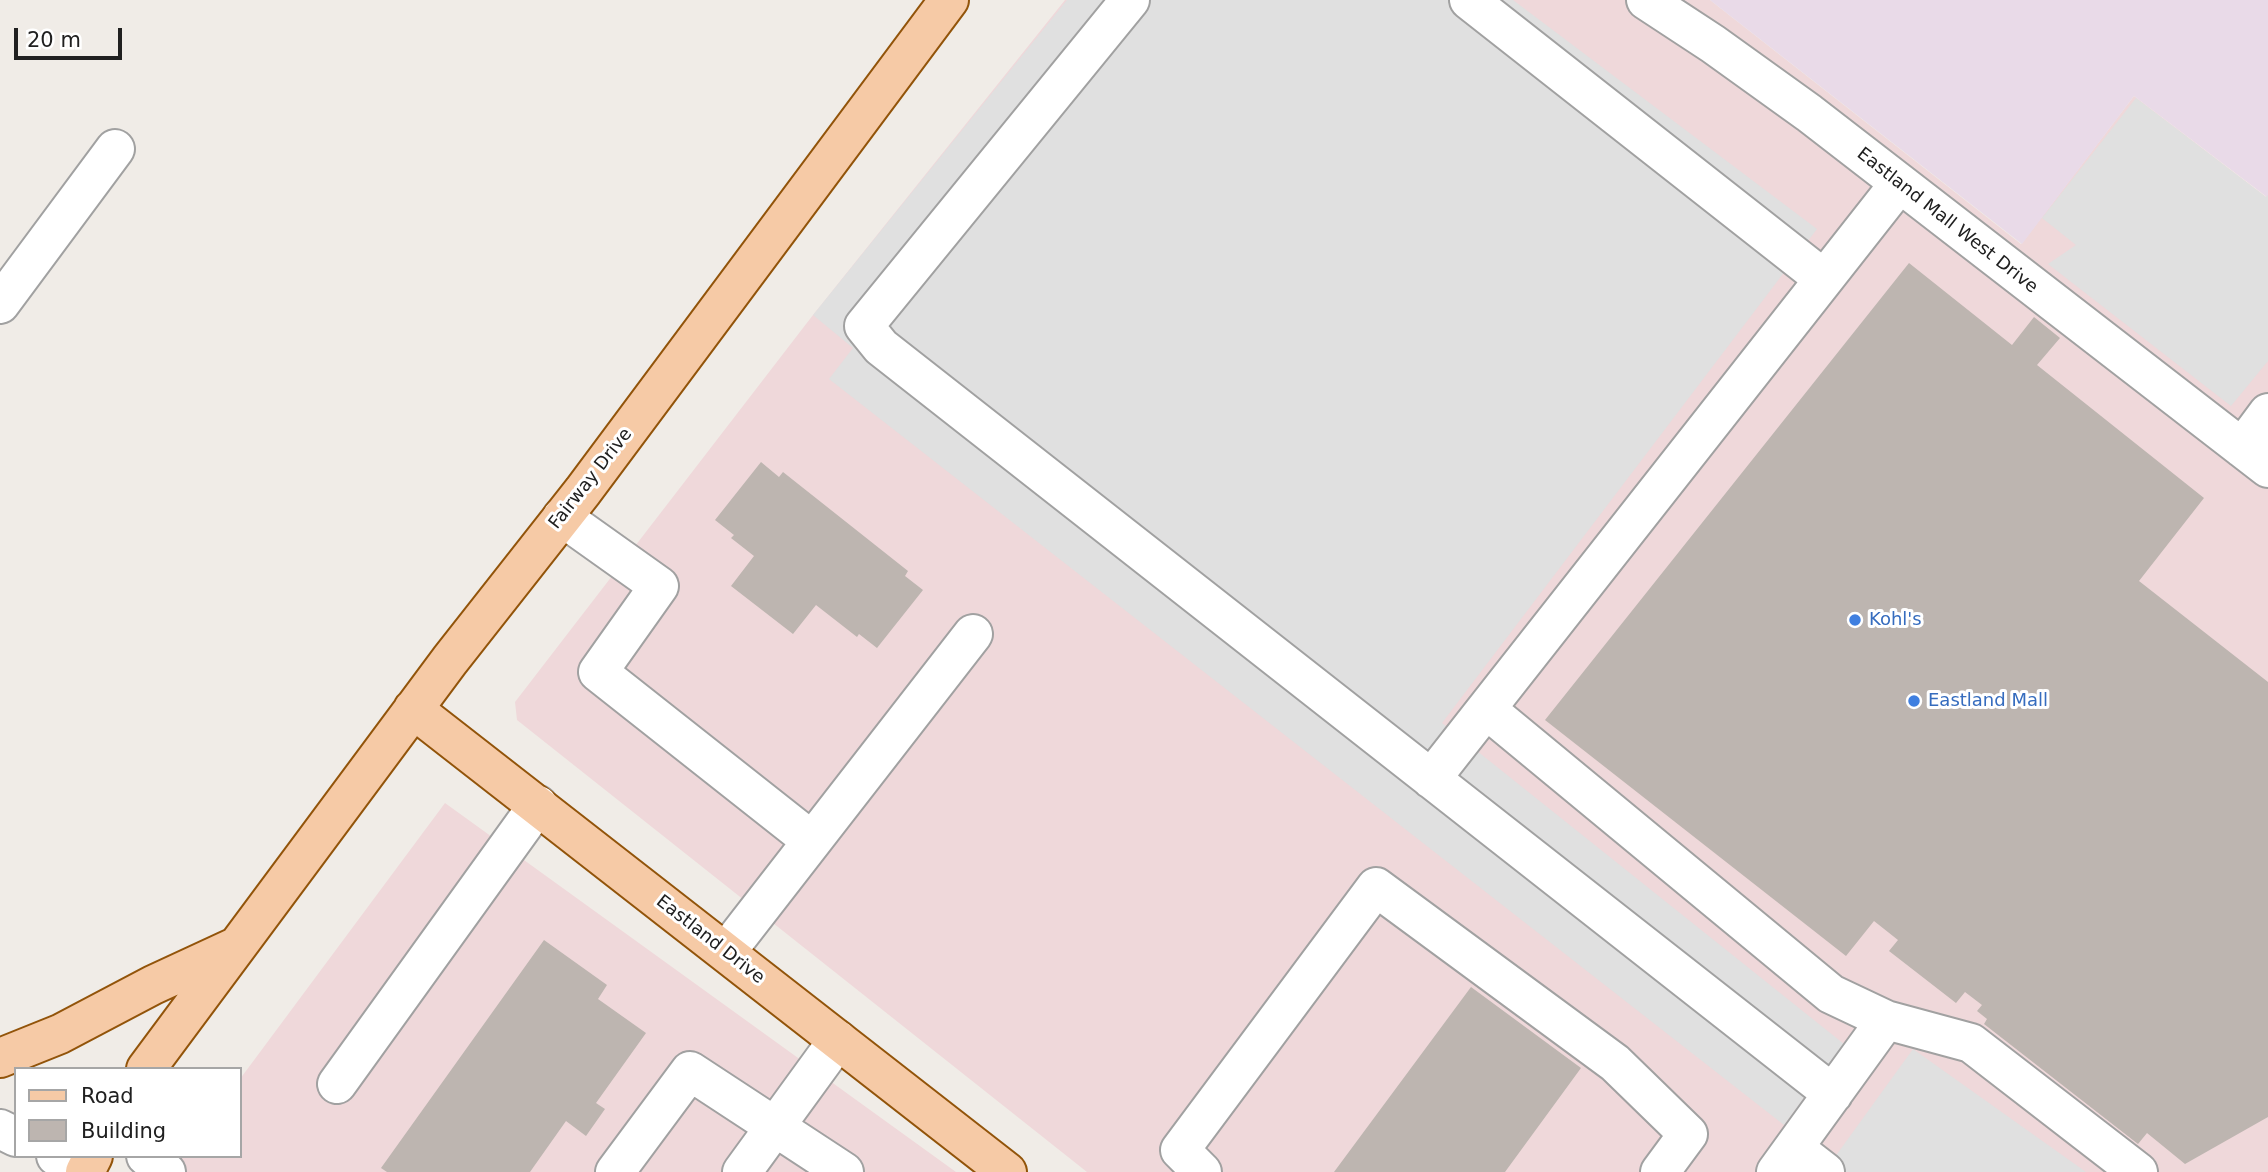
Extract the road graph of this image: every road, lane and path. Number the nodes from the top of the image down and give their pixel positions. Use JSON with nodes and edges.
{"nodes":[{"id":1,"x":1130,"y":0,"type":"edge"},
{"id":2,"x":1469,"y":0,"type":"edge"},
{"id":3,"x":1646,"y":0,"type":"edge"},
{"id":4,"x":948,"y":4,"type":"edge"},
{"id":5,"x":115,"y":149,"type":"dead end"},
{"id":6,"x":1899,"y":184,"type":"junction"},
{"id":7,"x":1824,"y":279,"type":"junction"},
{"id":8,"x":0,"y":304,"type":"edge"},
{"id":9,"x":2268,"y":413,"type":"edge"},
{"id":10,"x":2255,"y":458,"type":"edge"},
{"id":11,"x":562,"y":517,"type":"junction"},
{"id":12,"x":973,"y":634,"type":"dead end"},
{"id":13,"x":413,"y":709,"type":"junction"},
{"id":14,"x":1486,"y":709,"type":"junction"},
{"id":15,"x":1431,"y":779,"type":"junction"},
{"id":16,"x":538,"y":805,"type":"junction"},
{"id":17,"x":812,"y":841,"type":"junction"},
{"id":18,"x":238,"y":946,"type":"junction"},
{"id":19,"x":726,"y":952,"type":"junction"},
{"id":20,"x":1886,"y":1020,"type":"junction"},
{"id":21,"x":838,"y":1040,"type":"junction"},
{"id":22,"x":0,"y":1058,"type":"edge"},
{"id":23,"x":147,"y":1067,"type":"edge"},
{"id":24,"x":337,"y":1084,"type":"dead end"},
{"id":25,"x":1833,"y":1094,"type":"junction"},
{"id":26,"x":775,"y":1126,"type":"junction"},
{"id":27,"x":148,"y":1158,"type":"edge"},
{"id":28,"x":1785,"y":1160,"type":"edge"},
{"id":29,"x":166,"y":1172,"type":"edge"},
{"id":30,"x":615,"y":1172,"type":"edge"},
{"id":31,"x":742,"y":1172,"type":"edge"},
{"id":32,"x":844,"y":1172,"type":"edge"},
{"id":33,"x":1007,"y":1172,"type":"edge"},
{"id":34,"x":1202,"y":1172,"type":"edge"},
{"id":35,"x":1660,"y":1172,"type":"edge"},
{"id":36,"x":1825,"y":1172,"type":"edge"},
{"id":37,"x":2138,"y":1172,"type":"edge"}],
"edges":[{"from":1,"to":15,"type":"street"},
{"from":2,"to":7,"type":"street"},
{"from":3,"to":6,"type":"street","name":"Eastland Mall West Drive"},
{"from":4,"to":11,"type":"main road","name":"Fairway Drive"},
{"from":5,"to":8,"type":"street"},
{"from":6,"to":7,"type":"street"},
{"from":6,"to":10,"type":"street","name":"Eastland Mall West Drive"},
{"from":7,"to":14,"type":"street"},
{"from":9,"to":10,"type":"street"},
{"from":11,"to":13,"type":"main road","name":"Fairway Drive"},
{"from":11,"to":17,"type":"street"},
{"from":12,"to":17,"type":"street"},
{"from":13,"to":16,"type":"main road","name":"Eastland Drive"},
{"from":13,"to":18,"type":"main road","name":"Fairway Drive"},
{"from":14,"to":15,"type":"street"},
{"from":14,"to":20,"type":"street"},
{"from":15,"to":25,"type":"street"},
{"from":16,"to":19,"type":"main road","name":"Eastland Drive"},
{"from":16,"to":24,"type":"street"},
{"from":17,"to":19,"type":"street"},
{"from":18,"to":22,"type":"main road"},
{"from":18,"to":23,"type":"main road","name":"Fairway Drive"},
{"from":19,"to":21,"type":"main road","name":"Eastland Drive"},
{"from":20,"to":25,"type":"street"},
{"from":20,"to":37,"type":"street"},
{"from":21,"to":26,"type":"street"},
{"from":21,"to":33,"type":"main road","name":"Eastland Drive"},
{"from":25,"to":28,"type":"street"},
{"from":26,"to":30,"type":"street"},
{"from":26,"to":31,"type":"street"},
{"from":26,"to":32,"type":"street"},
{"from":27,"to":29,"type":"street"},
{"from":28,"to":36,"type":"street"},
{"from":34,"to":35,"type":"street"}]}
